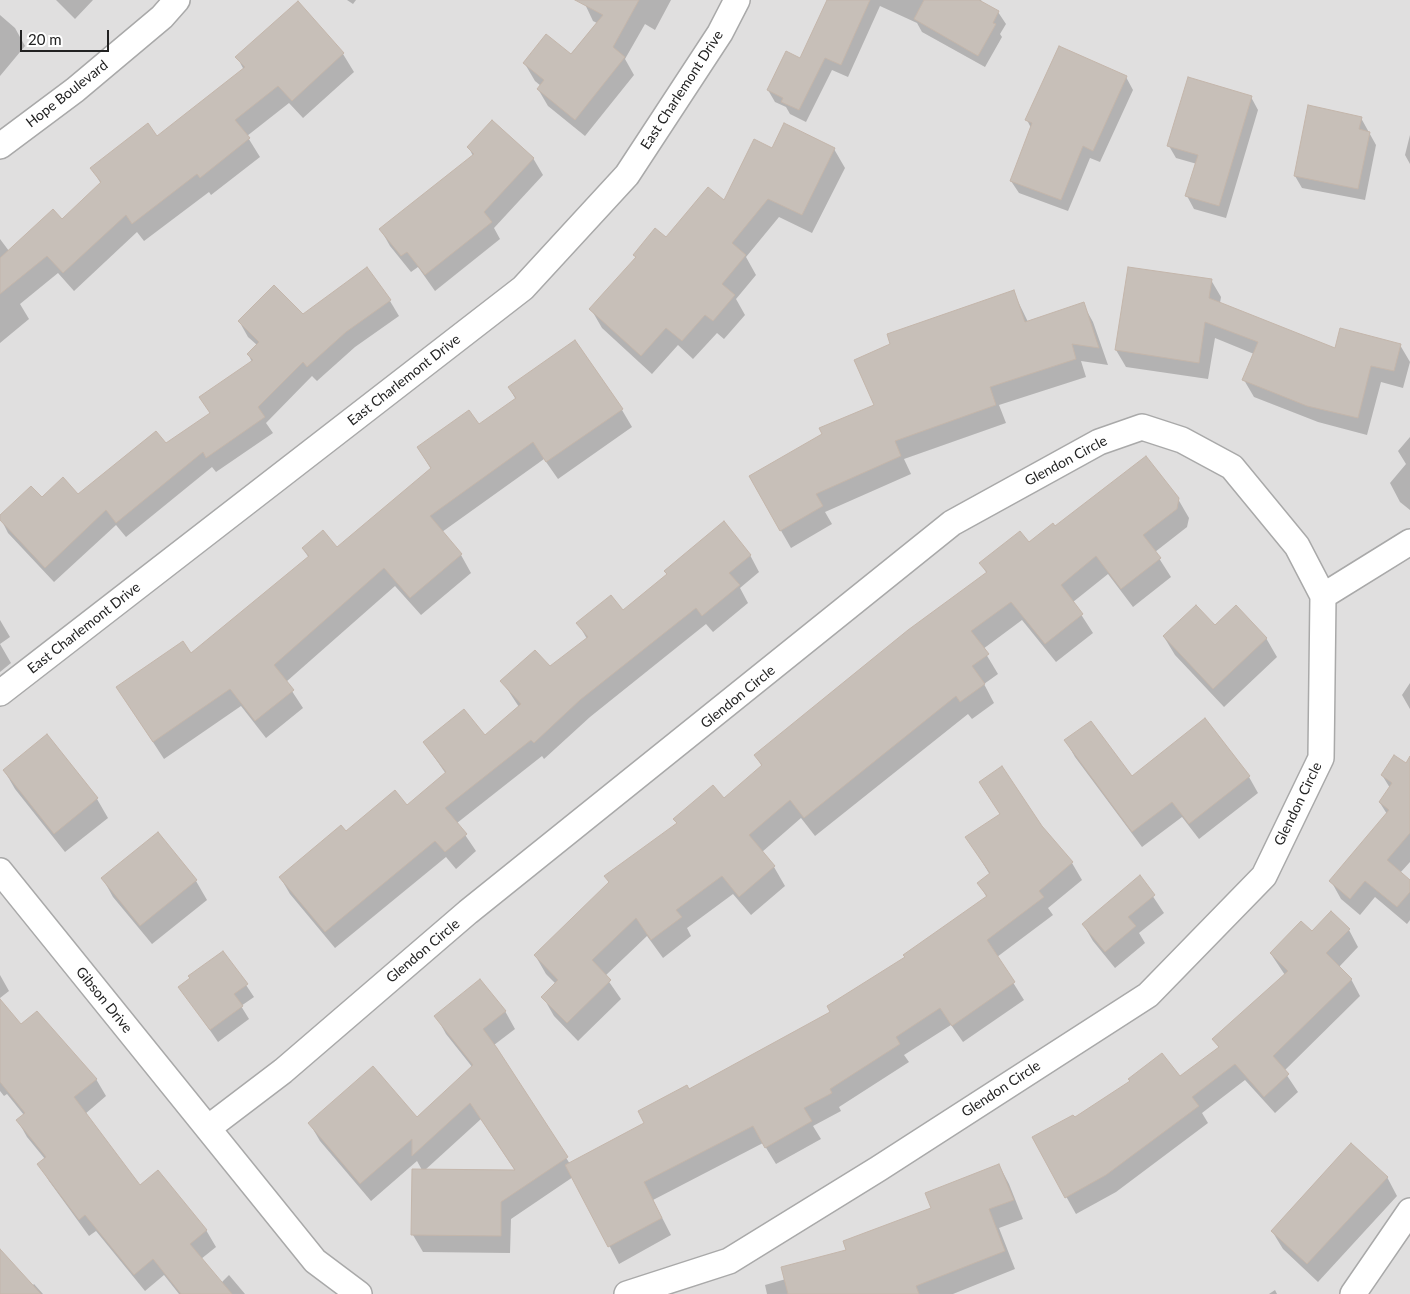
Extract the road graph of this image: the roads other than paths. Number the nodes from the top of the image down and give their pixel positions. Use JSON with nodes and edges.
{"nodes":[{"id":1,"x":177,"y":0,"type":"edge"},
{"id":2,"x":737,"y":0,"type":"edge"},
{"id":3,"x":0,"y":146,"type":"edge"},
{"id":4,"x":1410,"y":542,"type":"edge"},
{"id":5,"x":1323,"y":596,"type":"junction"},
{"id":6,"x":0,"y":693,"type":"edge"},
{"id":7,"x":0,"y":871,"type":"edge"},
{"id":8,"x":208,"y":1128,"type":"junction"},
{"id":9,"x":1410,"y":1211,"type":"edge"},
{"id":10,"x":359,"y":1294,"type":"edge"},
{"id":11,"x":627,"y":1294,"type":"edge"},
{"id":12,"x":1353,"y":1294,"type":"edge"}],
"edges":[{"from":1,"to":3,"type":"street","name":"Hope Boulevard"},
{"from":2,"to":6,"type":"street","name":"East Charlemont Drive"},
{"from":4,"to":5,"type":"street"},
{"from":5,"to":8,"type":"street","name":"Glendon Circle"},
{"from":5,"to":11,"type":"street","name":"Glendon Circle"},
{"from":7,"to":8,"type":"street","name":"Gibson Drive"},
{"from":8,"to":10,"type":"street"},
{"from":9,"to":12,"type":"street"}]}
